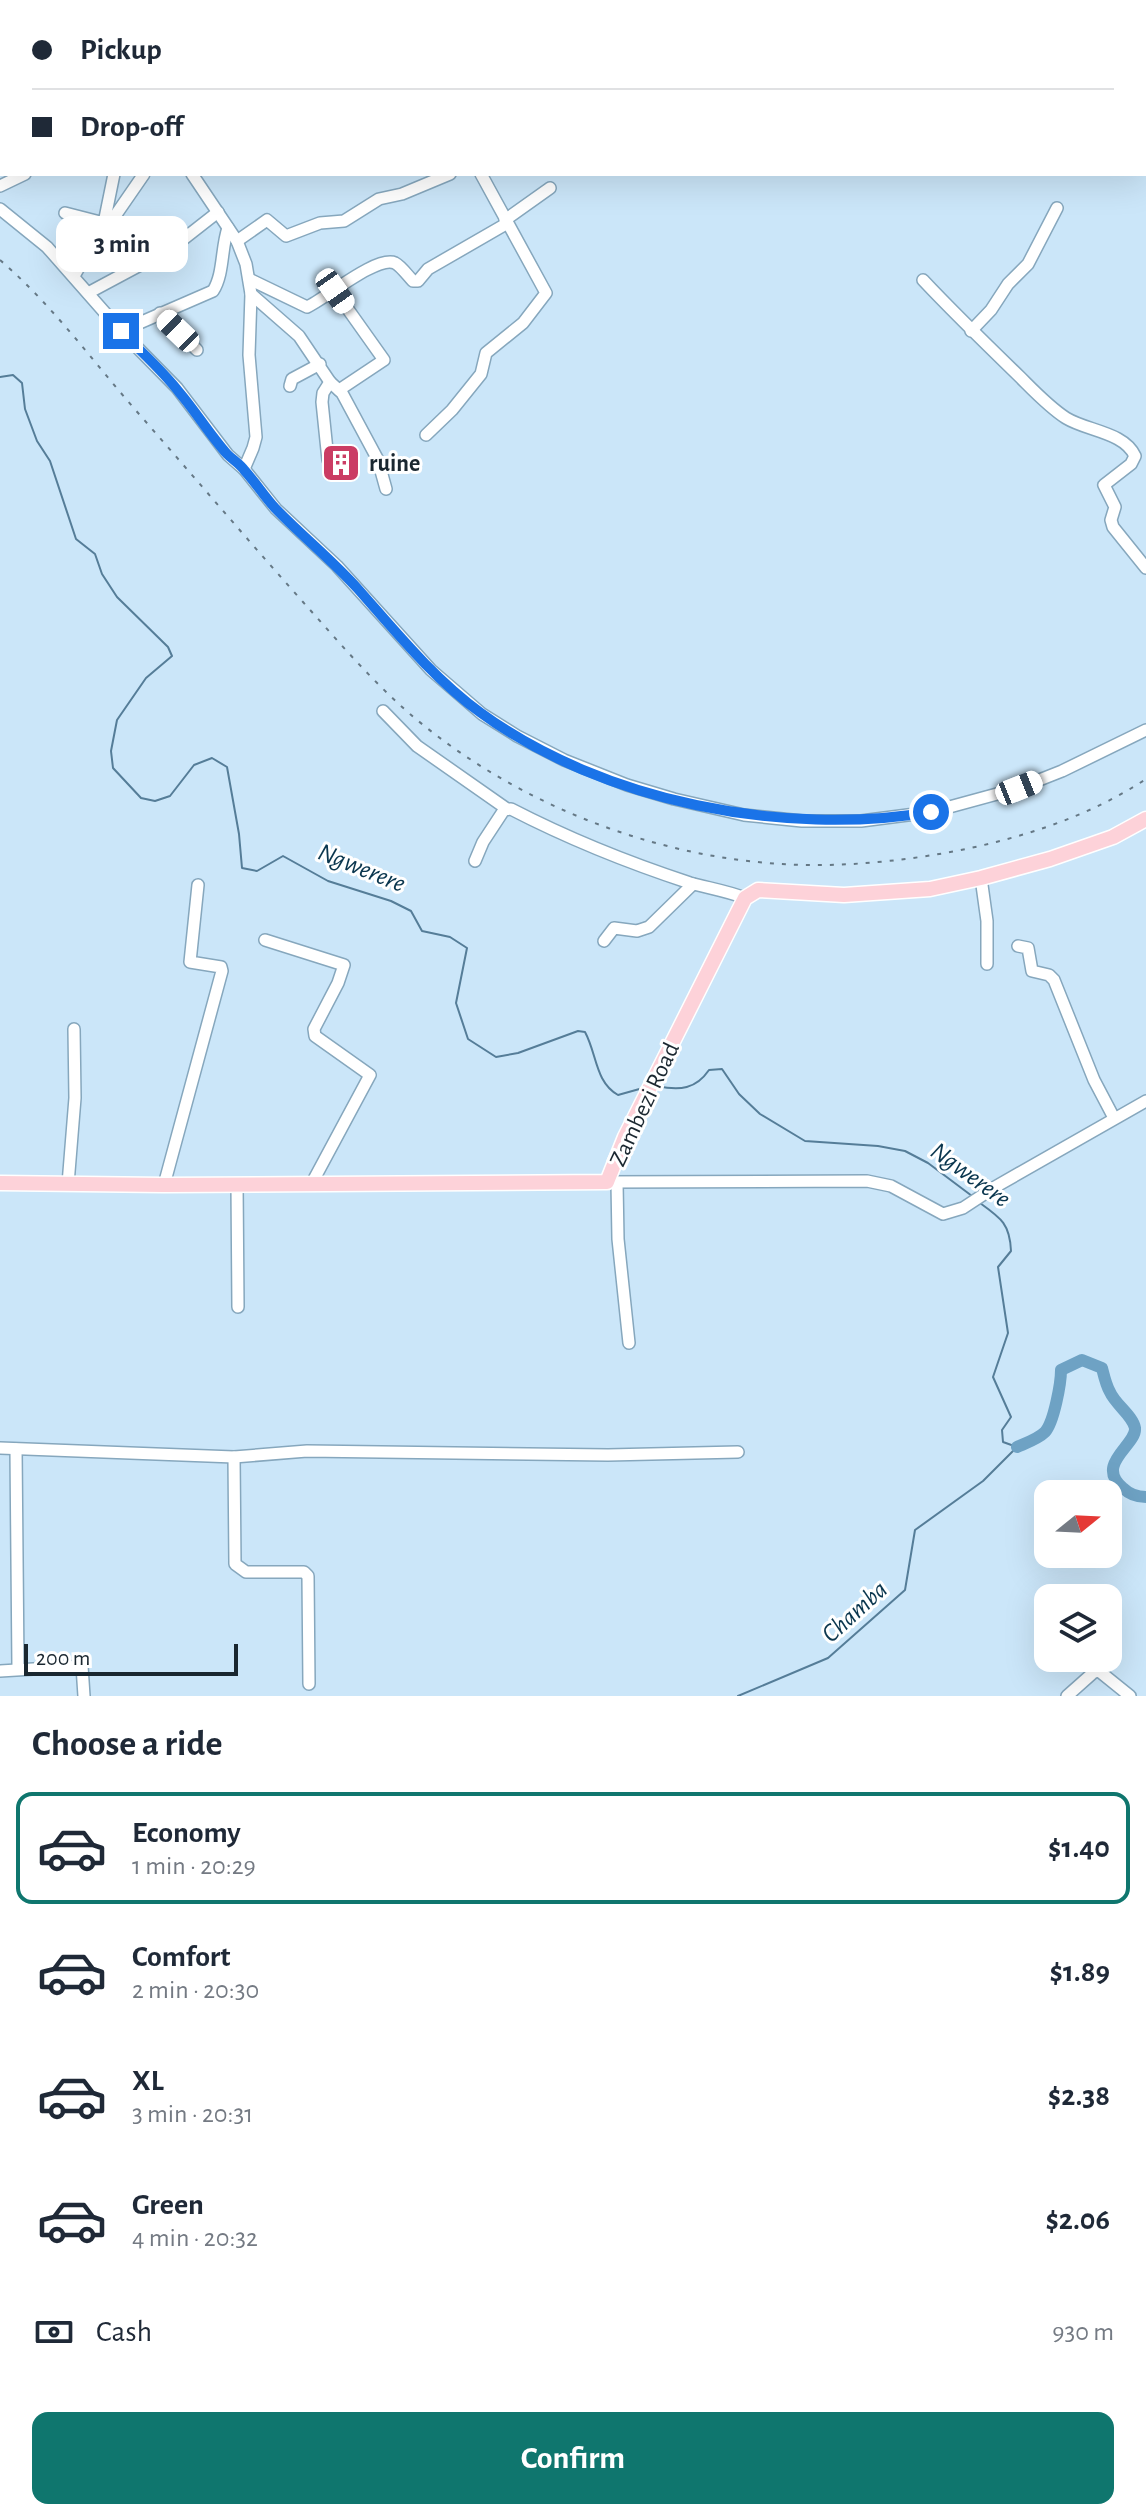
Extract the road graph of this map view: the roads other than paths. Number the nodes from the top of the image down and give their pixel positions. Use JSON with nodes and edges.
{"nodes":[{"id":1,"x":21,"y":176,"type":"edge"},
{"id":2,"x":114,"y":176,"type":"edge"},
{"id":3,"x":143,"y":176,"type":"edge"},
{"id":4,"x":194,"y":176,"type":"edge"},
{"id":5,"x":445,"y":176,"type":"edge"},
{"id":6,"x":482,"y":176,"type":"edge"},
{"id":7,"x":0,"y":186,"type":"edge"},
{"id":8,"x":550,"y":188,"type":"dead end"},
{"id":9,"x":1057,"y":208,"type":"dead end"},
{"id":10,"x":0,"y":209,"type":"edge"},
{"id":11,"x":218,"y":212,"type":"junction"},
{"id":12,"x":65,"y":213,"type":"dead end"},
{"id":13,"x":105,"y":220,"type":"junction"},
{"id":14,"x":506,"y":222,"type":"junction"},
{"id":15,"x":228,"y":228,"type":"junction"},
{"id":16,"x":237,"y":241,"type":"junction"},
{"id":17,"x":74,"y":276,"type":"junction"},
{"id":18,"x":249,"y":279,"type":"junction"},
{"id":19,"x":923,"y":280,"type":"dead end"},
{"id":20,"x":335,"y":291,"type":"junction"},
{"id":21,"x":88,"y":293,"type":"junction"},
{"id":22,"x":251,"y":294,"type":"junction"},
{"id":23,"x":160,"y":313,"type":"junction"},
{"id":24,"x":121,"y":331,"type":"junction"},
{"id":25,"x":971,"y":331,"type":"junction"},
{"id":26,"x":197,"y":350,"type":"dead end"},
{"id":27,"x":320,"y":364,"type":"junction"},
{"id":28,"x":290,"y":386,"type":"dead end"},
{"id":29,"x":334,"y":386,"type":"junction"},
{"id":30,"x":426,"y":435,"type":"dead end"},
{"id":31,"x":328,"y":460,"type":"dead end"},
{"id":32,"x":244,"y":469,"type":"junction"},
{"id":33,"x":386,"y":489,"type":"dead end"},
{"id":34,"x":1146,"y":568,"type":"edge"},
{"id":35,"x":383,"y":711,"type":"dead end"},
{"id":36,"x":1146,"y":730,"type":"edge"},
{"id":37,"x":507,"y":809,"type":"junction"},
{"id":38,"x":1146,"y":819,"type":"edge"},
{"id":39,"x":475,"y":861,"type":"dead end"},
{"id":40,"x":981,"y":878,"type":"junction"},
{"id":41,"x":693,"y":884,"type":"junction"},
{"id":42,"x":198,"y":885,"type":"dead end"},
{"id":43,"x":745,"y":898,"type":"junction"},
{"id":44,"x":265,"y":940,"type":"dead end"},
{"id":45,"x":604,"y":941,"type":"dead end"},
{"id":46,"x":1018,"y":946,"type":"dead end"},
{"id":47,"x":987,"y":964,"type":"dead end"},
{"id":48,"x":74,"y":1029,"type":"dead end"},
{"id":49,"x":1146,"y":1101,"type":"edge"},
{"id":50,"x":1114,"y":1118,"type":"junction"},
{"id":51,"x":612,"y":1182,"type":"junction"},
{"id":52,"x":0,"y":1183,"type":"edge"},
{"id":53,"x":312,"y":1183,"type":"junction"},
{"id":54,"x":68,"y":1184,"type":"junction"},
{"id":55,"x":237,"y":1184,"type":"junction"},
{"id":56,"x":164,"y":1185,"type":"junction"},
{"id":57,"x":238,"y":1307,"type":"dead end"},
{"id":58,"x":629,"y":1343,"type":"dead end"},
{"id":59,"x":0,"y":1448,"type":"edge"},
{"id":60,"x":16,"y":1449,"type":"junction"},
{"id":61,"x":738,"y":1452,"type":"dead end"},
{"id":62,"x":234,"y":1457,"type":"junction"},
{"id":63,"x":18,"y":1668,"type":"junction"},
{"id":64,"x":0,"y":1671,"type":"edge"},
{"id":65,"x":309,"y":1684,"type":"dead end"},
{"id":66,"x":84,"y":1696,"type":"edge"},
{"id":67,"x":1067,"y":1696,"type":"edge"},
{"id":68,"x":1130,"y":1696,"type":"edge"}],
"edges":[{"from":1,"to":7,"type":"street"},
{"from":2,"to":13,"type":"street"},
{"from":3,"to":13,"type":"street"},
{"from":4,"to":11,"type":"street"},
{"from":5,"to":16,"type":"street"},
{"from":6,"to":14,"type":"street"},
{"from":8,"to":14,"type":"street"},
{"from":9,"to":25,"type":"street"},
{"from":10,"to":17,"type":"street"},
{"from":11,"to":15,"type":"street"},
{"from":11,"to":21,"type":"street"},
{"from":12,"to":13,"type":"street"},
{"from":13,"to":17,"type":"street"},
{"from":14,"to":20,"type":"street"},
{"from":14,"to":30,"type":"street"},
{"from":15,"to":16,"type":"street"},
{"from":15,"to":23,"type":"street"},
{"from":16,"to":18,"type":"street"},
{"from":17,"to":21,"type":"street"},
{"from":18,"to":20,"type":"street"},
{"from":18,"to":22,"type":"street"},
{"from":19,"to":25,"type":"street"},
{"from":20,"to":29,"type":"street"},
{"from":21,"to":24,"type":"street"},
{"from":22,"to":27,"type":"street"},
{"from":22,"to":32,"type":"street"},
{"from":23,"to":24,"type":"street"},
{"from":23,"to":26,"type":"street"},
{"from":24,"to":32,"type":"street"},
{"from":25,"to":34,"type":"street"},
{"from":27,"to":28,"type":"street"},
{"from":27,"to":29,"type":"street"},
{"from":29,"to":31,"type":"street"},
{"from":29,"to":33,"type":"street"},
{"from":32,"to":36,"type":"street"},
{"from":35,"to":37,"type":"street"},
{"from":37,"to":39,"type":"street"},
{"from":37,"to":41,"type":"street"},
{"from":38,"to":40,"type":"main road"},
{"from":40,"to":43,"type":"main road"},
{"from":40,"to":47,"type":"street"},
{"from":41,"to":43,"type":"street"},
{"from":41,"to":45,"type":"street"},
{"from":42,"to":56,"type":"street"},
{"from":43,"to":51,"type":"main road","name":"Zambezi Road"},
{"from":44,"to":53,"type":"street"},
{"from":46,"to":50,"type":"street"},
{"from":48,"to":54,"type":"street"},
{"from":49,"to":50,"type":"street"},
{"from":50,"to":51,"type":"street"},
{"from":51,"to":53,"type":"main road","name":"Zambezi Road"},
{"from":51,"to":58,"type":"street"},
{"from":52,"to":54,"type":"main road","name":"Zambezi Road"},
{"from":53,"to":55,"type":"main road","name":"Zambezi Road"},
{"from":54,"to":56,"type":"main road","name":"Zambezi Road"},
{"from":55,"to":56,"type":"main road","name":"Zambezi Road"},
{"from":55,"to":57,"type":"street"},
{"from":59,"to":60,"type":"street"},
{"from":60,"to":62,"type":"street"},
{"from":60,"to":63,"type":"street"},
{"from":61,"to":62,"type":"street"},
{"from":62,"to":65,"type":"street"},
{"from":63,"to":64,"type":"street"},
{"from":63,"to":66,"type":"street"},
{"from":67,"to":68,"type":"street"}]}
